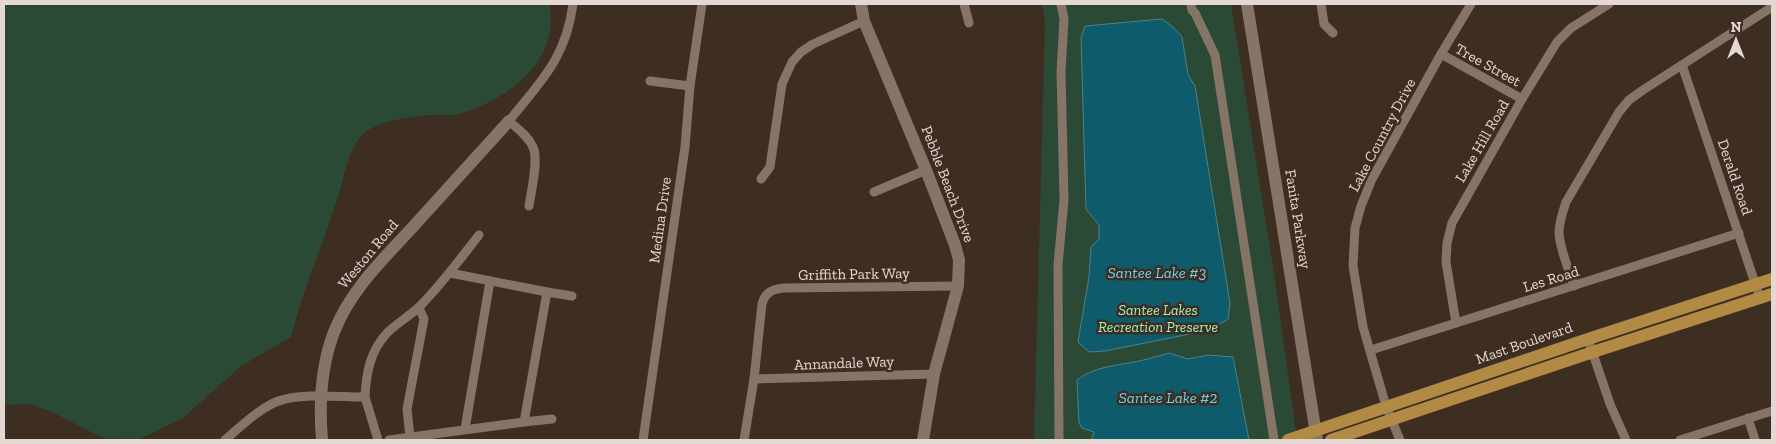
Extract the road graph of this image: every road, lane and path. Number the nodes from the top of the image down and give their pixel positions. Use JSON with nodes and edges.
{"nodes":[{"id":1,"x":573,"y":4,"type":"edge"},
{"id":2,"x":702,"y":4,"type":"edge"},
{"id":3,"x":861,"y":4,"type":"edge"},
{"id":4,"x":964,"y":4,"type":"edge"},
{"id":5,"x":1061,"y":4,"type":"edge"},
{"id":6,"x":1191,"y":4,"type":"edge"},
{"id":7,"x":1247,"y":4,"type":"edge"},
{"id":8,"x":1321,"y":4,"type":"edge"},
{"id":9,"x":1471,"y":4,"type":"edge"},
{"id":10,"x":1610,"y":4,"type":"edge"},
{"id":11,"x":1772,"y":7,"type":"edge"},
{"id":12,"x":864,"y":21,"type":"junction"},
{"id":13,"x":969,"y":24,"type":"dead end"},
{"id":14,"x":1333,"y":33,"type":"dead end"},
{"id":15,"x":1440,"y":54,"type":"junction"},
{"id":16,"x":1682,"y":64,"type":"junction"},
{"id":17,"x":650,"y":81,"type":"dead end"},
{"id":18,"x":690,"y":86,"type":"junction"},
{"id":19,"x":1522,"y":99,"type":"junction"},
{"id":20,"x":509,"y":122,"type":"junction"},
{"id":21,"x":926,"y":170,"type":"junction"},
{"id":22,"x":761,"y":179,"type":"dead end"},
{"id":23,"x":874,"y":192,"type":"dead end"},
{"id":24,"x":529,"y":206,"type":"dead end"},
{"id":25,"x":1739,"y":233,"type":"junction"},
{"id":26,"x":479,"y":235,"type":"dead end"},
{"id":27,"x":450,"y":273,"type":"junction"},
{"id":28,"x":1772,"y":279,"type":"edge"},
{"id":29,"x":490,"y":281,"type":"junction"},
{"id":30,"x":1756,"y":285,"type":"junction"},
{"id":31,"x":958,"y":286,"type":"junction"},
{"id":32,"x":1574,"y":286,"type":"junction"},
{"id":33,"x":547,"y":292,"type":"junction"},
{"id":34,"x":572,"y":296,"type":"dead end"},
{"id":35,"x":1766,"y":296,"type":"edge"},
{"id":36,"x":419,"y":308,"type":"junction"},
{"id":37,"x":1456,"y":323,"type":"junction"},
{"id":38,"x":1588,"y":338,"type":"junction"},
{"id":39,"x":1371,"y":350,"type":"junction"},
{"id":40,"x":1593,"y":352,"type":"junction"},
{"id":41,"x":934,"y":374,"type":"junction"},
{"id":42,"x":754,"y":379,"type":"junction"},
{"id":43,"x":321,"y":397,"type":"junction"},
{"id":44,"x":365,"y":397,"type":"junction"},
{"id":45,"x":1386,"y":406,"type":"junction"},
{"id":46,"x":1772,"y":411,"type":"edge"},
{"id":47,"x":1748,"y":418,"type":"junction"},
{"id":48,"x":552,"y":419,"type":"dead end"},
{"id":49,"x":1390,"y":420,"type":"junction"},
{"id":50,"x":524,"y":422,"type":"junction"},
{"id":51,"x":465,"y":429,"type":"junction"},
{"id":52,"x":1316,"y":435,"type":"edge"},
{"id":53,"x":410,"y":437,"type":"junction"},
{"id":54,"x":224,"y":440,"type":"edge"},
{"id":55,"x":322,"y":440,"type":"edge"},
{"id":56,"x":378,"y":440,"type":"edge"},
{"id":57,"x":389,"y":440,"type":"edge"},
{"id":58,"x":643,"y":440,"type":"edge"},
{"id":59,"x":744,"y":440,"type":"edge"},
{"id":60,"x":923,"y":440,"type":"edge"},
{"id":61,"x":1060,"y":440,"type":"edge"},
{"id":62,"x":1274,"y":440,"type":"edge"},
{"id":63,"x":1288,"y":440,"type":"edge"},
{"id":64,"x":1330,"y":440,"type":"edge"},
{"id":65,"x":1400,"y":440,"type":"edge"},
{"id":66,"x":1626,"y":440,"type":"edge"},
{"id":67,"x":1680,"y":440,"type":"edge"},
{"id":68,"x":1755,"y":440,"type":"edge"}],
"edges":[{"from":1,"to":20,"type":"street"},
{"from":2,"to":18,"type":"street","name":"Medina Drive"},
{"from":3,"to":12,"type":"street","name":"Pebble Beach Drive"},
{"from":4,"to":13,"type":"street"},
{"from":5,"to":61,"type":"street"},
{"from":6,"to":62,"type":"street"},
{"from":7,"to":52,"type":"street","name":"Fanita Parkway"},
{"from":8,"to":14,"type":"street"},
{"from":9,"to":15,"type":"street","name":"Lake Country Drive"},
{"from":10,"to":19,"type":"street","name":"Lake Hill Road"},
{"from":11,"to":16,"type":"street"},
{"from":12,"to":21,"type":"street","name":"Pebble Beach Drive"},
{"from":12,"to":22,"type":"street"},
{"from":15,"to":19,"type":"street","name":"Tree Street"},
{"from":15,"to":39,"type":"street","name":"Lake Country Drive"},
{"from":16,"to":25,"type":"street","name":"Derald Road"},
{"from":16,"to":32,"type":"street"},
{"from":17,"to":18,"type":"street"},
{"from":18,"to":58,"type":"street","name":"Medina Drive"},
{"from":19,"to":37,"type":"street","name":"Lake Hill Road"},
{"from":20,"to":24,"type":"street"},
{"from":20,"to":43,"type":"street","name":"Weston Road"},
{"from":21,"to":23,"type":"street"},
{"from":21,"to":31,"type":"street","name":"Pebble Beach Drive"},
{"from":25,"to":30,"type":"street","name":"Derald Road"},
{"from":25,"to":32,"type":"street","name":"Les Road"},
{"from":26,"to":27,"type":"street"},
{"from":27,"to":29,"type":"street"},
{"from":27,"to":36,"type":"street"},
{"from":28,"to":30,"type":"main road","name":"Mast Boulevard"},
{"from":29,"to":33,"type":"street"},
{"from":29,"to":51,"type":"street"},
{"from":30,"to":35,"type":"street","name":"Derald Road"},
{"from":30,"to":38,"type":"main road","name":"Mast Boulevard"},
{"from":31,"to":41,"type":"street","name":"Pebble Beach Drive"},
{"from":31,"to":42,"type":"street","name":"Griffith Park Way"},
{"from":32,"to":37,"type":"street","name":"Les Road"},
{"from":33,"to":34,"type":"street"},
{"from":33,"to":50,"type":"street"},
{"from":35,"to":40,"type":"main road","name":"Mast Boulevard"},
{"from":36,"to":44,"type":"street"},
{"from":36,"to":53,"type":"street"},
{"from":37,"to":39,"type":"street","name":"Les Road"},
{"from":38,"to":40,"type":"street"},
{"from":38,"to":45,"type":"main road","name":"Mast Boulevard"},
{"from":39,"to":45,"type":"street","name":"Lake Country Drive"},
{"from":40,"to":49,"type":"main road","name":"Mast Boulevard"},
{"from":40,"to":66,"type":"street"},
{"from":41,"to":42,"type":"street","name":"Annandale Way"},
{"from":41,"to":60,"type":"street","name":"Pebble Beach Drive"},
{"from":42,"to":59,"type":"street"},
{"from":43,"to":44,"type":"street"},
{"from":43,"to":54,"type":"street"},
{"from":43,"to":55,"type":"street","name":"Weston Road"},
{"from":44,"to":56,"type":"street"},
{"from":45,"to":49,"type":"street","name":"Lake Country Drive"},
{"from":45,"to":52,"type":"main road","name":"Mast Boulevard"},
{"from":46,"to":47,"type":"street"},
{"from":47,"to":67,"type":"street"},
{"from":47,"to":68,"type":"street"},
{"from":48,"to":50,"type":"street"},
{"from":49,"to":64,"type":"main road","name":"Mast Boulevard"},
{"from":49,"to":65,"type":"street","name":"Lake Country Drive"},
{"from":50,"to":51,"type":"street"},
{"from":51,"to":53,"type":"street"},
{"from":52,"to":63,"type":"main road","name":"Mast Boulevard"},
{"from":53,"to":57,"type":"street"}]}
